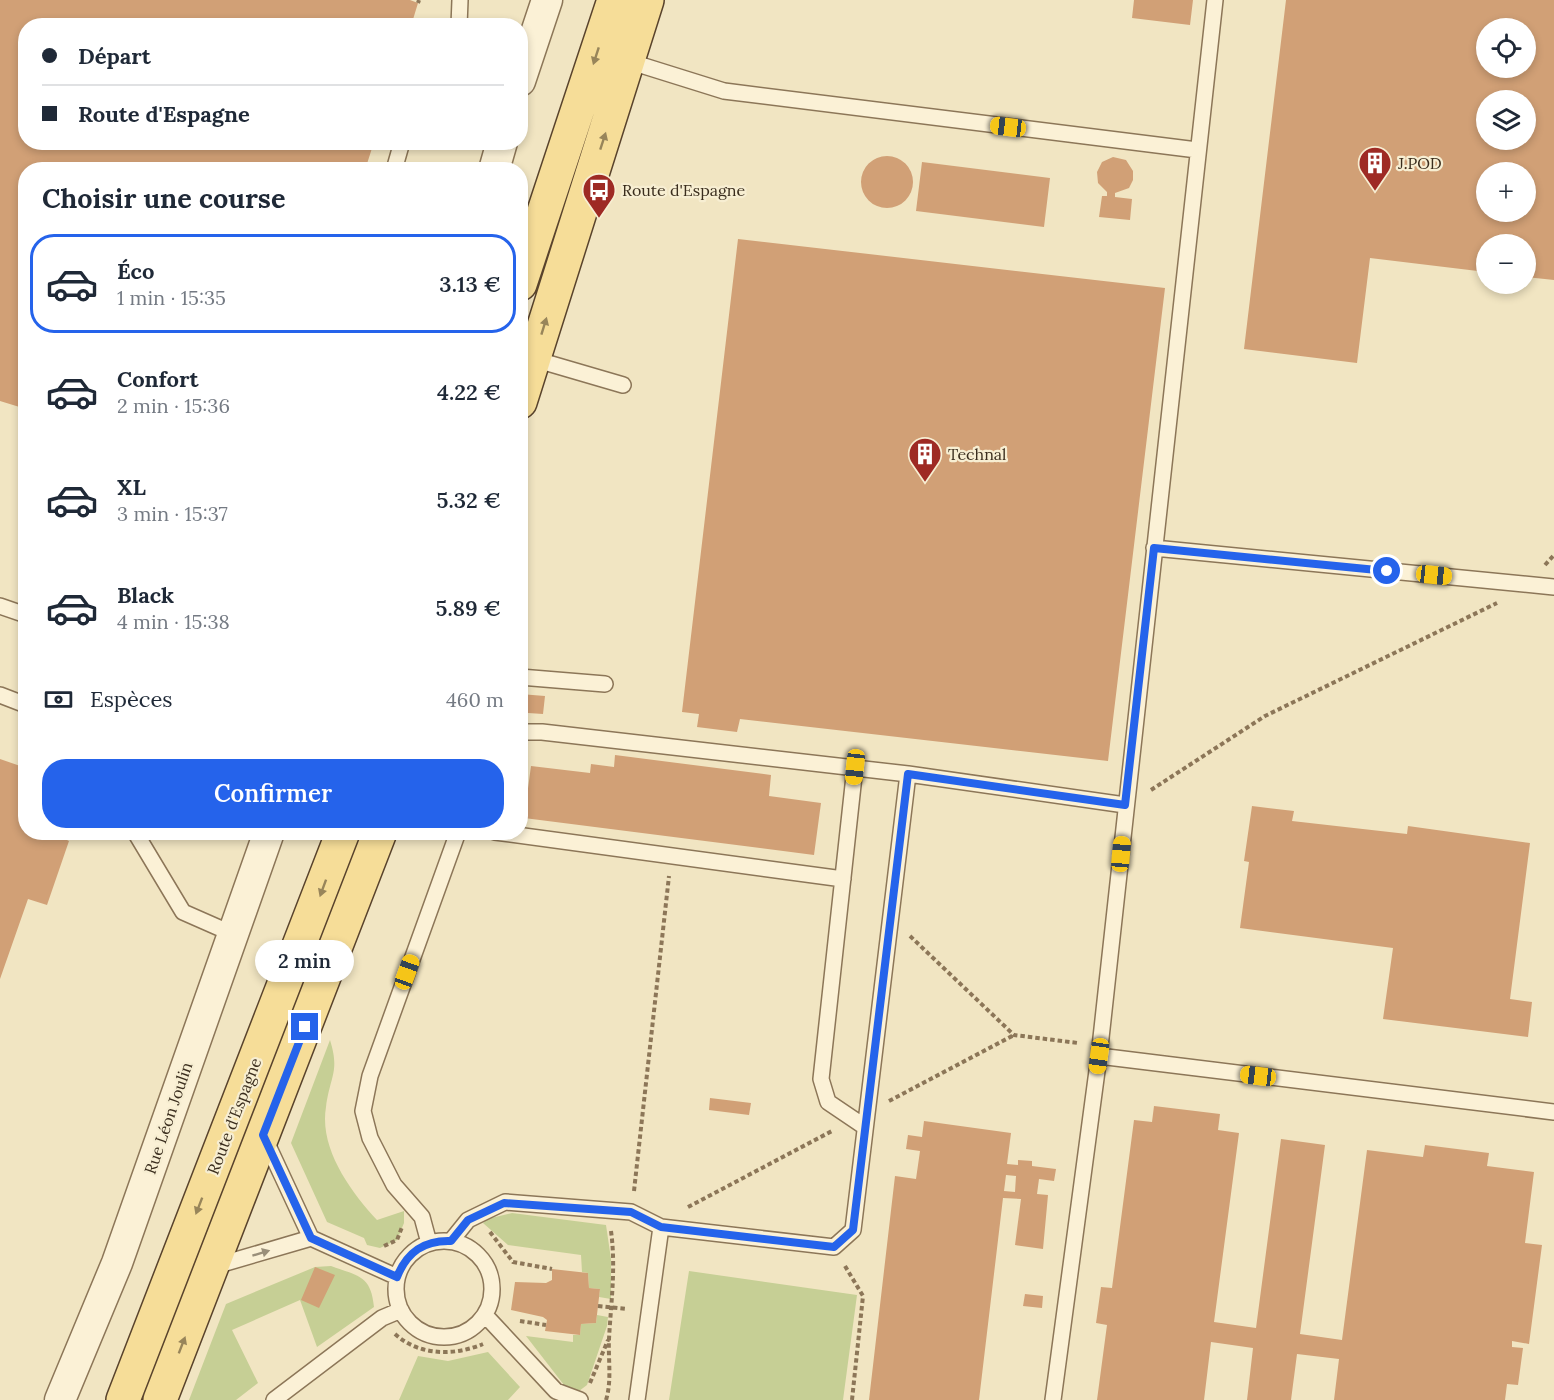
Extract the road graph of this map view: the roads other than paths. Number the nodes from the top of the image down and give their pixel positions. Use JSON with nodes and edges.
{"nodes":[{"id":1,"x":460,"y":0,"type":"edge"},
{"id":2,"x":547,"y":0,"type":"edge"},
{"id":3,"x":614,"y":0,"type":"edge"},
{"id":4,"x":647,"y":0,"type":"edge"},
{"id":5,"x":1215,"y":0,"type":"edge"},
{"id":6,"x":459,"y":18,"type":"edge"},
{"id":7,"x":528,"y":54,"type":"edge"},
{"id":8,"x":628,"y":61,"type":"junction"},
{"id":9,"x":1197,"y":150,"type":"junction"},
{"id":10,"x":528,"y":260,"type":"edge"},
{"id":11,"x":534,"y":359,"type":"junction"},
{"id":12,"x":528,"y":377,"type":"edge"},
{"id":13,"x":623,"y":385,"type":"dead end"},
{"id":14,"x":1154,"y":548,"type":"junction"},
{"id":15,"x":1554,"y":587,"type":"edge"},
{"id":16,"x":0,"y":606,"type":"edge"},
{"id":17,"x":18,"y":612,"type":"edge"},
{"id":18,"x":528,"y":678,"type":"edge"},
{"id":19,"x":605,"y":684,"type":"dead end"},
{"id":20,"x":0,"y":694,"type":"edge"},
{"id":21,"x":18,"y":702,"type":"edge"},
{"id":22,"x":528,"y":732,"type":"edge"},
{"id":23,"x":855,"y":767,"type":"junction"},
{"id":24,"x":908,"y":774,"type":"junction"},
{"id":25,"x":1125,"y":805,"type":"junction"},
{"id":26,"x":528,"y":837,"type":"edge"},
{"id":27,"x":140,"y":840,"type":"edge"},
{"id":28,"x":266,"y":840,"type":"edge"},
{"id":29,"x":340,"y":840,"type":"edge"},
{"id":30,"x":377,"y":840,"type":"edge"},
{"id":31,"x":455,"y":840,"type":"edge"},
{"id":32,"x":843,"y":879,"type":"junction"},
{"id":33,"x":233,"y":934,"type":"junction"},
{"id":34,"x":1099,"y":1051,"type":"junction"},
{"id":35,"x":1554,"y":1112,"type":"edge"},
{"id":36,"x":865,"y":1127,"type":"junction"},
{"id":37,"x":263,"y":1135,"type":"junction"},
{"id":38,"x":661,"y":1227,"type":"junction"},
{"id":39,"x":311,"y":1238,"type":"junction"},
{"id":40,"x":451,"y":1241,"type":"junction"},
{"id":41,"x":429,"y":1243,"type":"junction"},
{"id":42,"x":212,"y":1268,"type":"junction"},
{"id":43,"x":397,"y":1277,"type":"junction"},
{"id":44,"x":401,"y":1310,"type":"junction"},
{"id":45,"x":484,"y":1315,"type":"junction"},
{"id":46,"x":583,"y":1395,"type":"edge"},
{"id":47,"x":60,"y":1400,"type":"edge"},
{"id":48,"x":123,"y":1400,"type":"edge"},
{"id":49,"x":160,"y":1400,"type":"edge"},
{"id":50,"x":274,"y":1400,"type":"edge"},
{"id":51,"x":636,"y":1400,"type":"edge"},
{"id":52,"x":1053,"y":1400,"type":"edge"}],
"edges":[{"from":1,"to":6,"type":"lane"},
{"from":2,"to":7,"type":"street"},
{"from":3,"to":10,"type":"main road","one_way":true},
{"from":4,"to":8,"type":"main road"},
{"from":5,"to":9,"type":"lane"},
{"from":8,"to":9,"type":"lane"},
{"from":11,"to":8,"type":"main road","one_way":true},
{"from":9,"to":14,"type":"lane"},
{"from":11,"to":12,"type":"main road"},
{"from":11,"to":13,"type":"lane"},
{"from":14,"to":15,"type":"lane"},
{"from":14,"to":25,"type":"lane"},
{"from":16,"to":17,"type":"lane"},
{"from":18,"to":19,"type":"lane"},
{"from":20,"to":21,"type":"lane"},
{"from":22,"to":23,"type":"lane"},
{"from":23,"to":24,"type":"lane"},
{"from":23,"to":32,"type":"lane"},
{"from":24,"to":25,"type":"lane"},
{"from":24,"to":36,"type":"lane"},
{"from":25,"to":34,"type":"lane"},
{"from":26,"to":32,"type":"lane"},
{"from":27,"to":33,"type":"lane"},
{"from":28,"to":33,"type":"street","name":"Rue Léon Joulin"},
{"from":29,"to":48,"type":"main road","name":"Route d'Espagne","one_way":true},
{"from":30,"to":37,"type":"main road","name":"Route d'Espagne"},
{"from":31,"to":41,"type":"lane"},
{"from":32,"to":36,"type":"lane"},
{"from":33,"to":47,"type":"street","name":"Rue Léon Joulin"},
{"from":34,"to":35,"type":"lane"},
{"from":34,"to":52,"type":"lane"},
{"from":36,"to":38,"type":"lane"},
{"from":37,"to":39,"type":"lane"},
{"from":37,"to":42,"type":"main road","name":"Route d'Espagne"},
{"from":38,"to":40,"type":"lane"},
{"from":38,"to":51,"type":"lane"},
{"from":42,"to":39,"type":"lane","one_way":true},
{"from":39,"to":43,"type":"lane"},
{"from":40,"to":41,"type":"lane"},
{"from":40,"to":45,"type":"lane"},
{"from":41,"to":43,"type":"lane"},
{"from":49,"to":42,"type":"main road","name":"Route d'Espagne","one_way":true},
{"from":43,"to":44,"type":"lane"},
{"from":44,"to":45,"type":"lane"},
{"from":44,"to":50,"type":"lane"},
{"from":45,"to":46,"type":"lane"}]}
